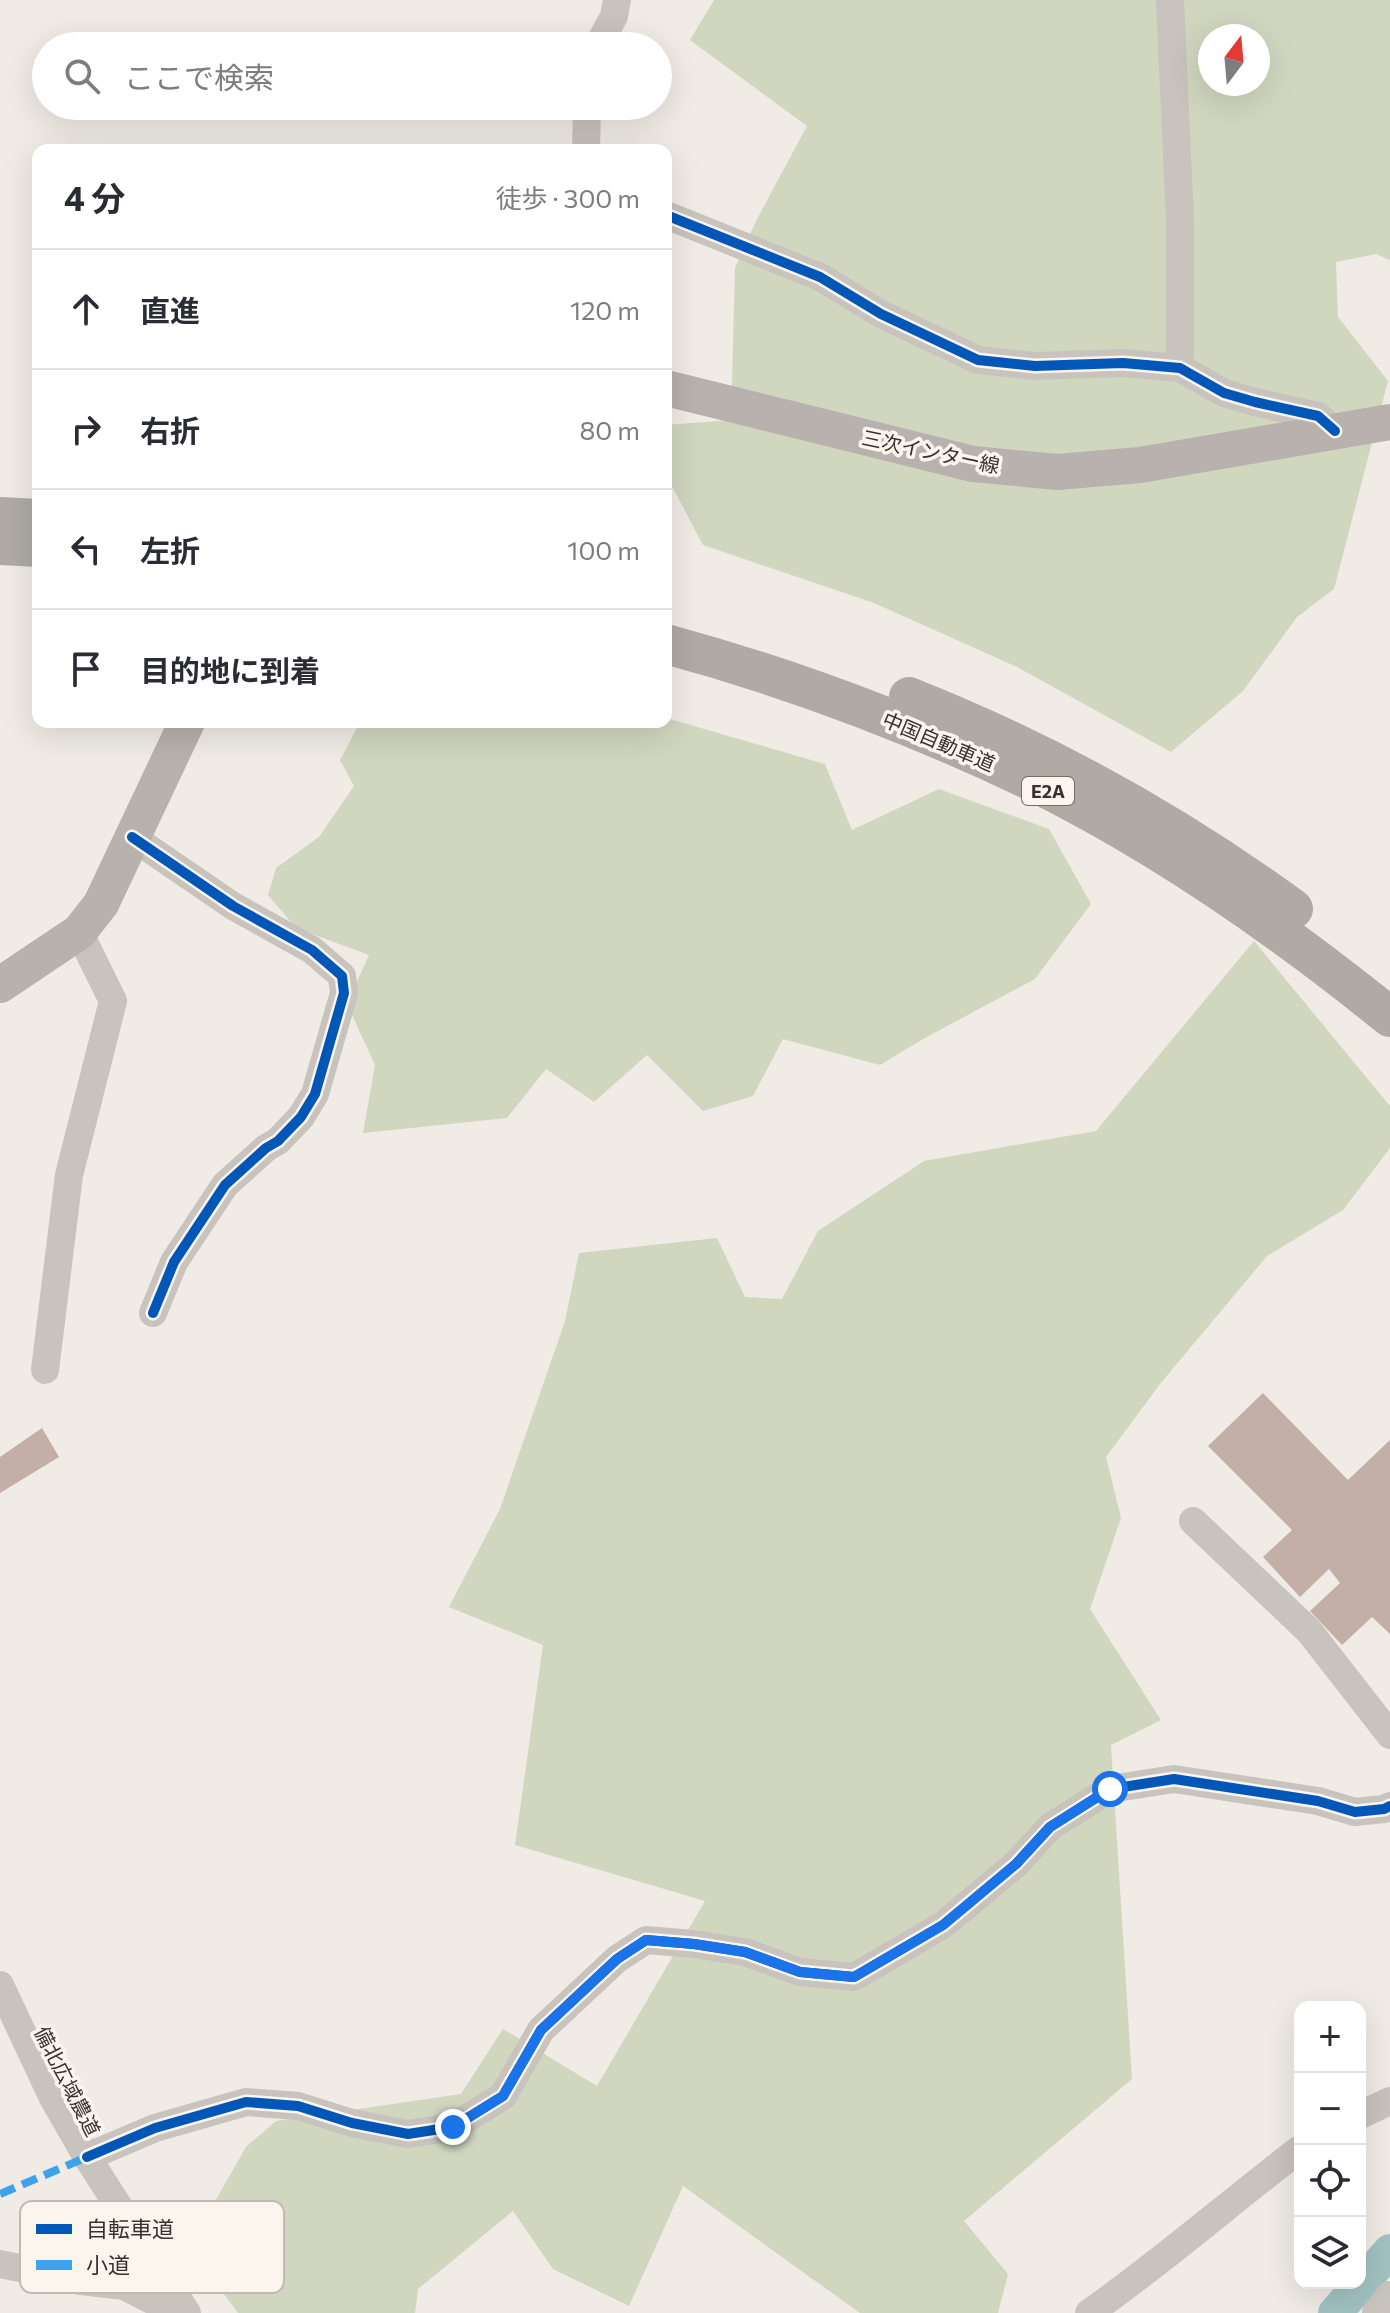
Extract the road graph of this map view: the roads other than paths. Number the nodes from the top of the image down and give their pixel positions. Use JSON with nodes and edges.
{"nodes":[{"id":1,"x":617,"y":0,"type":"edge"},
{"id":2,"x":1170,"y":0,"type":"edge"},
{"id":3,"x":605,"y":32,"type":"edge"},
{"id":4,"x":587,"y":120,"type":"edge"},
{"id":5,"x":586,"y":144,"type":"edge"},
{"id":6,"x":672,"y":217,"type":"edge"},
{"id":7,"x":1180,"y":368,"type":"junction"},
{"id":8,"x":672,"y":389,"type":"edge"},
{"id":9,"x":1390,"y":422,"type":"edge"},
{"id":10,"x":1335,"y":431,"type":"junction"},
{"id":11,"x":0,"y":517,"type":"edge"},
{"id":12,"x":32,"y":519,"type":"edge"},
{"id":13,"x":0,"y":545,"type":"edge"},
{"id":14,"x":32,"y":547,"type":"edge"},
{"id":15,"x":672,"y":618,"type":"edge"},
{"id":16,"x":672,"y":646,"type":"edge"},
{"id":17,"x":184,"y":728,"type":"edge"},
{"id":18,"x":132,"y":837,"type":"junction"},
{"id":19,"x":79,"y":932,"type":"junction"},
{"id":20,"x":1390,"y":982,"type":"edge"},
{"id":21,"x":0,"y":985,"type":"edge"},
{"id":22,"x":1390,"y":1017,"type":"edge"},
{"id":23,"x":153,"y":1313,"type":"dead end"},
{"id":24,"x":45,"y":1370,"type":"dead end"},
{"id":25,"x":1193,"y":1521,"type":"dead end"},
{"id":26,"x":1390,"y":1735,"type":"edge"},
{"id":27,"x":1390,"y":1806,"type":"edge"},
{"id":28,"x":0,"y":1985,"type":"edge"},
{"id":29,"x":1390,"y":2101,"type":"edge"},
{"id":30,"x":1366,"y":2112,"type":"edge"},
{"id":31,"x":1294,"y":2153,"type":"edge"},
{"id":32,"x":87,"y":2157,"type":"junction"},
{"id":33,"x":115,"y":2201,"type":"edge"},
{"id":34,"x":0,"y":2264,"type":"edge"},
{"id":35,"x":20,"y":2268,"type":"edge"},
{"id":36,"x":138,"y":2293,"type":"edge"},
{"id":37,"x":174,"y":2293,"type":"edge"},
{"id":38,"x":1390,"y":2295,"type":"edge"},
{"id":39,"x":177,"y":2313,"type":"edge"},
{"id":40,"x":187,"y":2313,"type":"edge"},
{"id":41,"x":1089,"y":2313,"type":"edge"},
{"id":42,"x":1376,"y":2313,"type":"edge"}],
"edges":[{"from":1,"to":3,"type":"street"},
{"from":2,"to":7,"type":"street"},
{"from":4,"to":5,"type":"street"},
{"from":6,"to":7,"type":"street"},
{"from":7,"to":10,"type":"street"},
{"from":8,"to":10,"type":"main road","name":"三次インター線"},
{"from":9,"to":10,"type":"main road","name":"三次インター線"},
{"from":11,"to":12,"type":"highway"},
{"from":13,"to":14,"type":"highway"},
{"from":15,"to":20,"type":"highway","name":"中国自動車道","number":"E2A"},
{"from":16,"to":22,"type":"highway","name":"中国自動車道","number":"E2A"},
{"from":17,"to":18,"type":"main road"},
{"from":18,"to":19,"type":"main road"},
{"from":18,"to":23,"type":"street"},
{"from":19,"to":21,"type":"main road"},
{"from":19,"to":24,"type":"street"},
{"from":25,"to":26,"type":"street"},
{"from":27,"to":32,"type":"street"},
{"from":28,"to":32,"type":"street","name":"備北広域農道"},
{"from":29,"to":30,"type":"street"},
{"from":31,"to":41,"type":"street"},
{"from":32,"to":33,"type":"street","name":"備北広域農道"},
{"from":34,"to":35,"type":"street"},
{"from":36,"to":39,"type":"street"},
{"from":37,"to":40,"type":"street","name":"備北広域農道"},
{"from":38,"to":42,"type":"street"}]}
